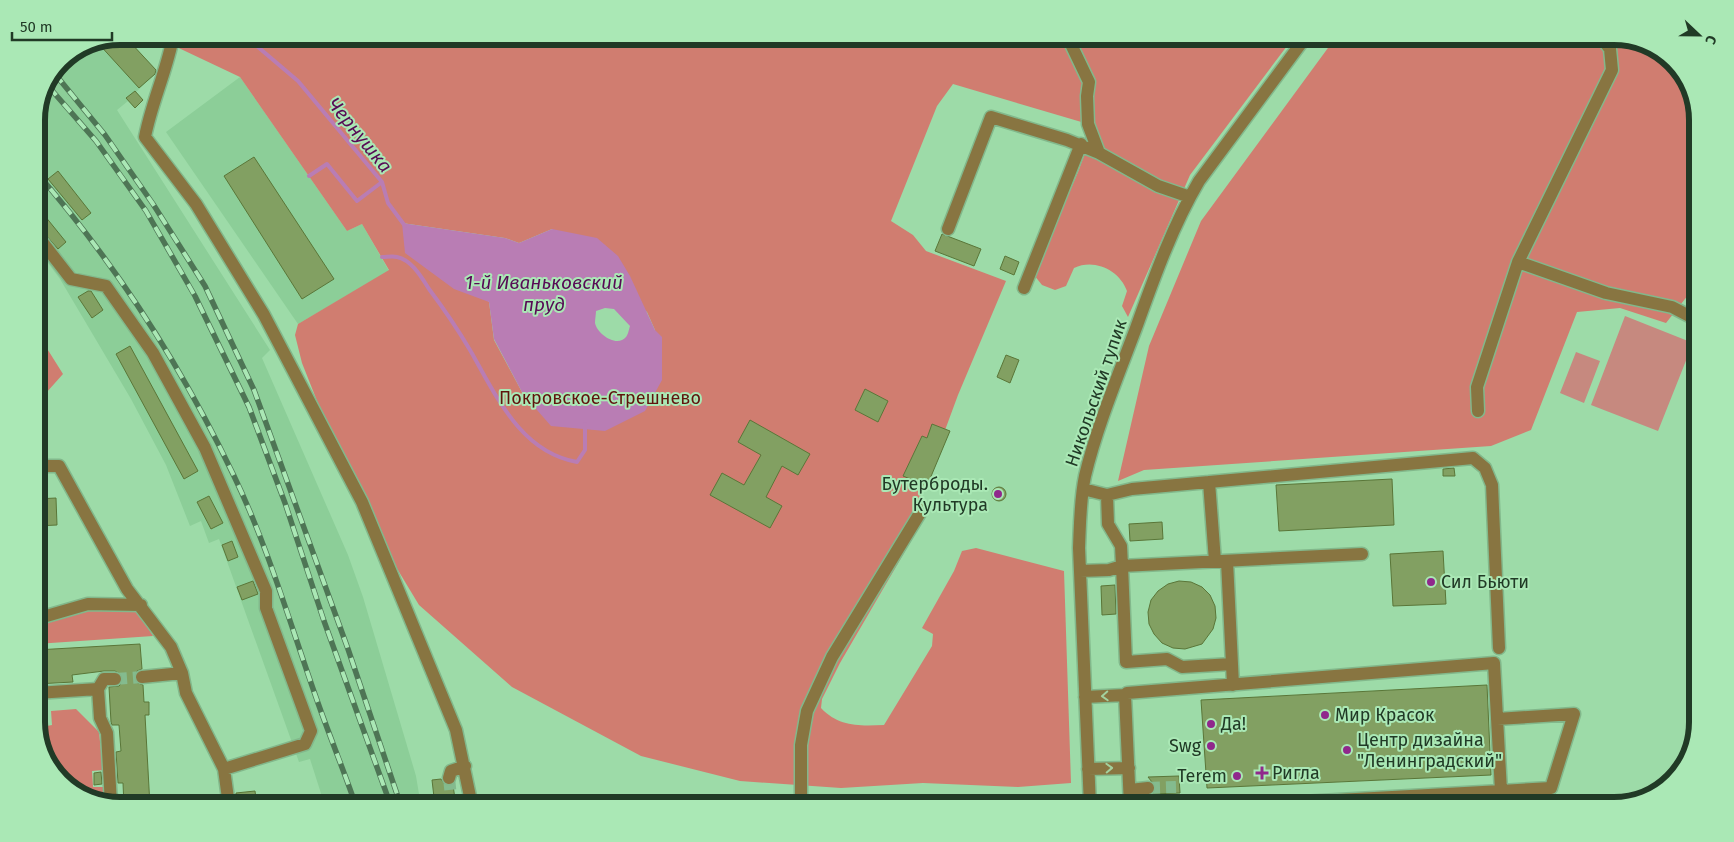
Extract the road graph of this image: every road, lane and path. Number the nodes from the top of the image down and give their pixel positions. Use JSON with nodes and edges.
{"nodes":[{"id":1,"x":171,"y":45,"type":"edge"},
{"id":2,"x":1071,"y":45,"type":"edge"},
{"id":3,"x":1300,"y":45,"type":"edge"},
{"id":4,"x":1607,"y":45,"type":"edge"},
{"id":5,"x":1080,"y":144,"type":"junction"},
{"id":6,"x":1099,"y":153,"type":"junction"},
{"id":7,"x":1190,"y":196,"type":"junction"},
{"id":8,"x":948,"y":229,"type":"dead end"},
{"id":9,"x":45,"y":246,"type":"edge"},
{"id":10,"x":1518,"y":262,"type":"junction"},
{"id":11,"x":1024,"y":288,"type":"dead end"},
{"id":12,"x":1689,"y":316,"type":"edge"},
{"id":13,"x":1478,"y":411,"type":"dead end"},
{"id":14,"x":45,"y":466,"type":"edge"},
{"id":15,"x":1209,"y":482,"type":"junction"},
{"id":16,"x":1083,"y":489,"type":"junction"},
{"id":17,"x":1107,"y":495,"type":"junction"},
{"id":18,"x":923,"y":508,"type":"dead end"},
{"id":19,"x":1362,"y":554,"type":"dead end"},
{"id":20,"x":1221,"y":561,"type":"junction"},
{"id":21,"x":1122,"y":566,"type":"junction"},
{"id":22,"x":1080,"y":571,"type":"junction"},
{"id":23,"x":141,"y":605,"type":"junction"},
{"id":24,"x":45,"y":616,"type":"edge"},
{"id":25,"x":1499,"y":648,"type":"dead end"},
{"id":26,"x":1232,"y":664,"type":"junction"},
{"id":27,"x":182,"y":673,"type":"junction"},
{"id":28,"x":142,"y":677,"type":"tunnel mouth"},
{"id":29,"x":115,"y":679,"type":"tunnel mouth"},
{"id":30,"x":1233,"y":685,"type":"junction"},
{"id":31,"x":98,"y":689,"type":"junction"},
{"id":32,"x":45,"y":692,"type":"edge"},
{"id":33,"x":1125,"y":695,"type":"junction"},
{"id":34,"x":1085,"y":697,"type":"junction"},
{"id":35,"x":1497,"y":718,"type":"junction"},
{"id":36,"x":464,"y":766,"type":"junction"},
{"id":37,"x":1129,"y":768,"type":"junction"},
{"id":38,"x":224,"y":769,"type":"junction"},
{"id":39,"x":1088,"y":769,"type":"junction"},
{"id":40,"x":449,"y":778,"type":"dead end"},
{"id":41,"x":1148,"y":788,"type":"tunnel mouth"},
{"id":42,"x":1130,"y":790,"type":"junction"},
{"id":43,"x":1500,"y":790,"type":"junction"},
{"id":44,"x":110,"y":796,"type":"edge"},
{"id":45,"x":228,"y":797,"type":"edge"},
{"id":46,"x":470,"y":797,"type":"edge"},
{"id":47,"x":801,"y":797,"type":"edge"},
{"id":48,"x":1090,"y":797,"type":"edge"},
{"id":49,"x":1130,"y":797,"type":"edge"},
{"id":50,"x":1457,"y":797,"type":"edge"}],
"edges":[{"from":1,"to":36,"type":"street"},
{"from":2,"to":6,"type":"street"},
{"from":3,"to":7,"type":"street","name":"Никольский тупик"},
{"from":4,"to":10,"type":"street"},
{"from":5,"to":6,"type":"street"},
{"from":5,"to":8,"type":"street"},
{"from":5,"to":11,"type":"street"},
{"from":6,"to":7,"type":"street"},
{"from":7,"to":16,"type":"street","name":"Никольский тупик"},
{"from":9,"to":38,"type":"street"},
{"from":10,"to":12,"type":"street"},
{"from":10,"to":13,"type":"street"},
{"from":14,"to":23,"type":"street"},
{"from":15,"to":17,"type":"street"},
{"from":15,"to":20,"type":"street"},
{"from":15,"to":25,"type":"street"},
{"from":16,"to":17,"type":"street"},
{"from":16,"to":22,"type":"street","name":"Никольский тупик"},
{"from":17,"to":21,"type":"street"},
{"from":18,"to":47,"type":"street"},
{"from":19,"to":20,"type":"street"},
{"from":20,"to":21,"type":"street"},
{"from":20,"to":26,"type":"street"},
{"from":21,"to":22,"type":"street"},
{"from":21,"to":26,"type":"street"},
{"from":22,"to":34,"type":"street","name":"Никольский тупик"},
{"from":23,"to":24,"type":"street"},
{"from":23,"to":27,"type":"street"},
{"from":26,"to":30,"type":"street"},
{"from":27,"to":28,"type":"street"},
{"from":27,"to":38,"type":"street"},
{"from":29,"to":31,"type":"street"},
{"from":30,"to":33,"type":"street"},
{"from":30,"to":35,"type":"street"},
{"from":31,"to":32,"type":"street"},
{"from":31,"to":44,"type":"street"},
{"from":33,"to":34,"type":"street","one_way":true},
{"from":33,"to":37,"type":"street"},
{"from":34,"to":39,"type":"street","name":"Никольский тупик"},
{"from":35,"to":43,"type":"street"},
{"from":35,"to":43,"type":"street"},
{"from":36,"to":40,"type":"street"},
{"from":36,"to":46,"type":"street"},
{"from":39,"to":37,"type":"street","one_way":true},
{"from":37,"to":42,"type":"street"},
{"from":38,"to":45,"type":"street"},
{"from":39,"to":48,"type":"street","name":"Никольский тупик"},
{"from":41,"to":42,"type":"street"},
{"from":42,"to":49,"type":"street"},
{"from":43,"to":50,"type":"street"}]}
